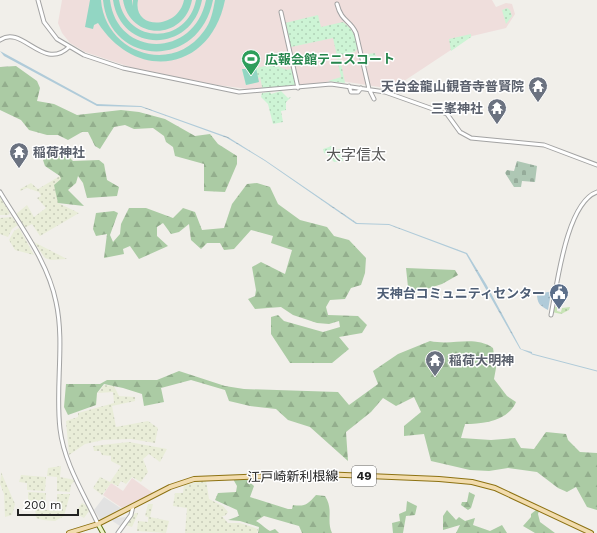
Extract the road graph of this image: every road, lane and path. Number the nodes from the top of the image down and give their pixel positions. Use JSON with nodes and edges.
{"nodes":[{"id":1,"x":38,"y":0,"type":"edge"},
{"id":2,"x":337,"y":4,"type":"dead end"},
{"id":3,"x":282,"y":12,"type":"dead end"},
{"id":4,"x":0,"y":40,"type":"edge"},
{"id":5,"x":69,"y":47,"type":"junction"},
{"id":6,"x":298,"y":88,"type":"junction"},
{"id":7,"x":369,"y":89,"type":"junction"},
{"id":8,"x":374,"y":99,"type":"dead end"},
{"id":9,"x":597,"y":165,"type":"edge"},
{"id":10,"x":0,"y":192,"type":"edge"},
{"id":11,"x":597,"y":192,"type":"edge"},
{"id":12,"x":551,"y":315,"type":"dead end"},
{"id":13,"x":133,"y":506,"type":"junction"},
{"id":14,"x":98,"y":524,"type":"junction"},
{"id":15,"x":69,"y":533,"type":"edge"},
{"id":16,"x":103,"y":533,"type":"edge"},
{"id":17,"x":118,"y":533,"type":"edge"},
{"id":18,"x":591,"y":533,"type":"edge"}],
"edges":[{"from":1,"to":5,"type":"street"},
{"from":2,"to":7,"type":"street"},
{"from":3,"to":6,"type":"street"},
{"from":4,"to":5,"type":"street"},
{"from":5,"to":6,"type":"street"},
{"from":6,"to":7,"type":"street"},
{"from":7,"to":8,"type":"street"},
{"from":7,"to":9,"type":"street"},
{"from":10,"to":14,"type":"street"},
{"from":11,"to":12,"type":"street"},
{"from":13,"to":14,"type":"main road","name":"江戸崎新利根線","number":"49"},
{"from":13,"to":17,"type":"street"},
{"from":13,"to":18,"type":"main road","name":"江戸崎新利根線","number":"49"},
{"from":14,"to":15,"type":"main road","name":"江戸崎新利根線","number":"49"},
{"from":14,"to":16,"type":"main road"}]}
